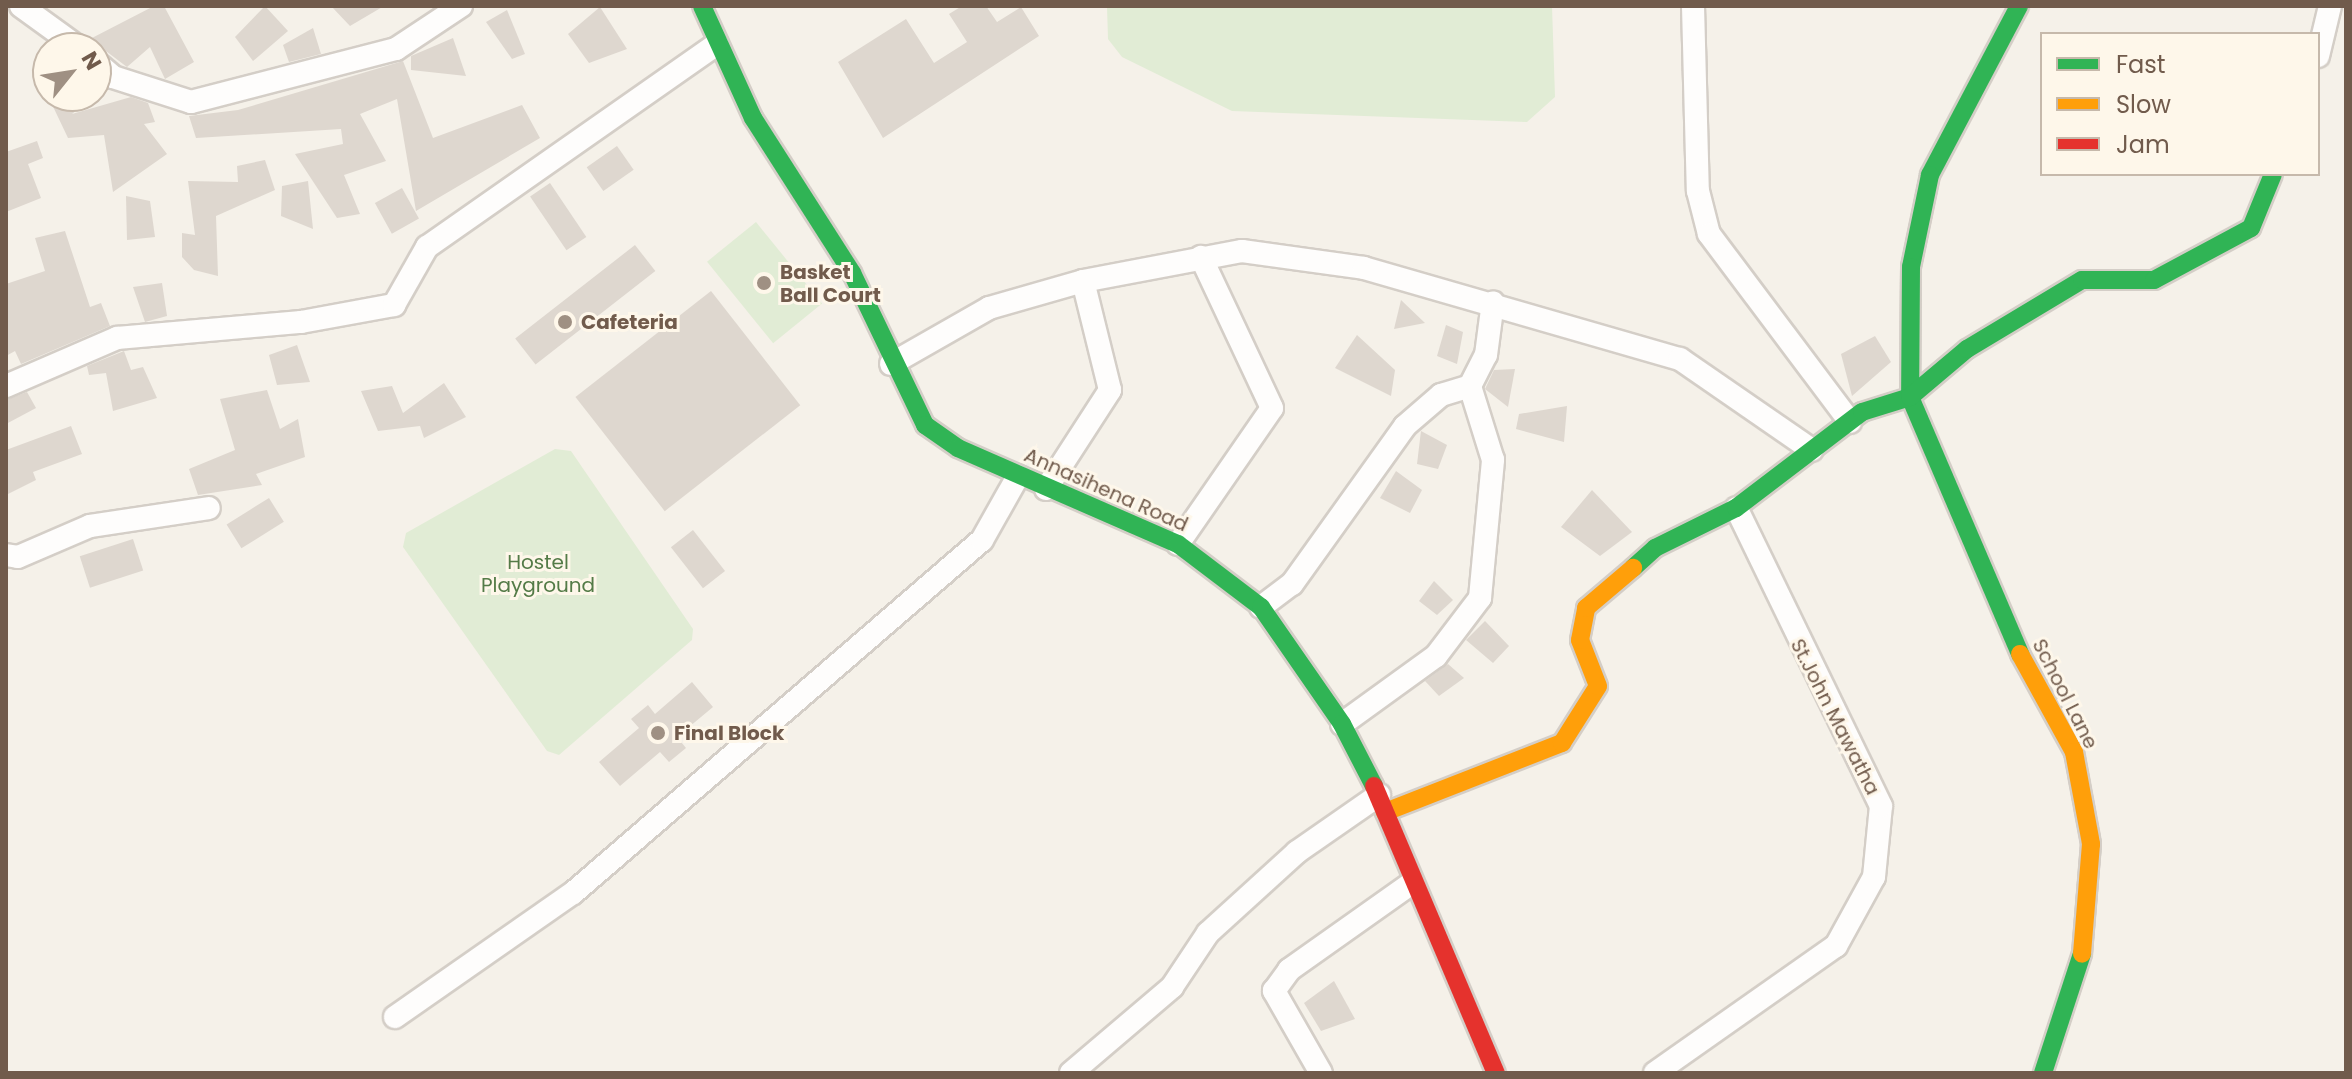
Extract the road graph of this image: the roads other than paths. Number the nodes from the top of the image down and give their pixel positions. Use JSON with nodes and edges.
{"nodes":[{"id":1,"x":21,"y":6,"type":"edge"},
{"id":2,"x":461,"y":6,"type":"edge"},
{"id":3,"x":702,"y":6,"type":"edge"},
{"id":4,"x":1693,"y":6,"type":"edge"},
{"id":5,"x":2019,"y":6,"type":"edge"},
{"id":6,"x":2330,"y":6,"type":"edge"},
{"id":7,"x":57,"y":32,"type":"edge"},
{"id":8,"x":717,"y":44,"type":"junction"},
{"id":9,"x":2320,"y":48,"type":"edge"},
{"id":10,"x":112,"y":76,"type":"edge"},
{"id":11,"x":2272,"y":176,"type":"edge"},
{"id":12,"x":1201,"y":257,"type":"junction"},
{"id":13,"x":1083,"y":281,"type":"junction"},
{"id":14,"x":1493,"y":302,"type":"junction"},
{"id":15,"x":891,"y":364,"type":"junction"},
{"id":16,"x":6,"y":386,"type":"edge"},
{"id":17,"x":1470,"y":386,"type":"junction"},
{"id":18,"x":1910,"y":397,"type":"junction"},
{"id":19,"x":1850,"y":422,"type":"junction"},
{"id":20,"x":1812,"y":450,"type":"junction"},
{"id":21,"x":1018,"y":476,"type":"junction"},
{"id":22,"x":1046,"y":489,"type":"junction"},
{"id":23,"x":209,"y":508,"type":"dead end"},
{"id":24,"x":1736,"y":508,"type":"junction"},
{"id":25,"x":1178,"y":544,"type":"junction"},
{"id":26,"x":6,"y":555,"type":"edge"},
{"id":27,"x":1261,"y":607,"type":"junction"},
{"id":28,"x":1342,"y":724,"type":"junction"},
{"id":29,"x":1382,"y":803,"type":"junction"},
{"id":30,"x":1412,"y":883,"type":"junction"},
{"id":31,"x":395,"y":1017,"type":"dead end"},
{"id":32,"x":1071,"y":1073,"type":"edge"},
{"id":33,"x":1321,"y":1073,"type":"edge"},
{"id":34,"x":1496,"y":1073,"type":"edge"},
{"id":35,"x":1655,"y":1073,"type":"edge"},
{"id":36,"x":2043,"y":1073,"type":"edge"}],
"edges":[{"from":1,"to":7,"type":"street"},
{"from":2,"to":10,"type":"street"},
{"from":3,"to":8,"type":"street","name":"Annasihena Road"},
{"from":4,"to":19,"type":"street"},
{"from":5,"to":18,"type":"street"},
{"from":6,"to":9,"type":"street"},
{"from":8,"to":15,"type":"street","name":"Annasihena Road"},
{"from":8,"to":16,"type":"street"},
{"from":11,"to":18,"type":"street"},
{"from":12,"to":13,"type":"street"},
{"from":12,"to":14,"type":"street"},
{"from":12,"to":25,"type":"street"},
{"from":13,"to":15,"type":"street"},
{"from":13,"to":22,"type":"street"},
{"from":14,"to":17,"type":"street"},
{"from":14,"to":20,"type":"street"},
{"from":15,"to":21,"type":"street","name":"Annasihena Road"},
{"from":17,"to":27,"type":"street"},
{"from":17,"to":28,"type":"street"},
{"from":18,"to":19,"type":"street"},
{"from":18,"to":36,"type":"street","name":"School Lane"},
{"from":19,"to":20,"type":"street"},
{"from":20,"to":24,"type":"street"},
{"from":21,"to":22,"type":"street","name":"Annasihena Road"},
{"from":21,"to":31,"type":"street"},
{"from":22,"to":25,"type":"street","name":"Annasihena Road"},
{"from":23,"to":26,"type":"street"},
{"from":24,"to":29,"type":"street"},
{"from":24,"to":35,"type":"street","name":"St.John Mawatha"},
{"from":25,"to":27,"type":"street","name":"Annasihena Road"},
{"from":27,"to":28,"type":"street","name":"Annasihena Road"},
{"from":28,"to":29,"type":"street","name":"Annasihena Road"},
{"from":29,"to":30,"type":"street","name":"Annasihena Road"},
{"from":29,"to":32,"type":"street"},
{"from":30,"to":33,"type":"street"},
{"from":30,"to":34,"type":"street","name":"Annasihena Road"}]}
